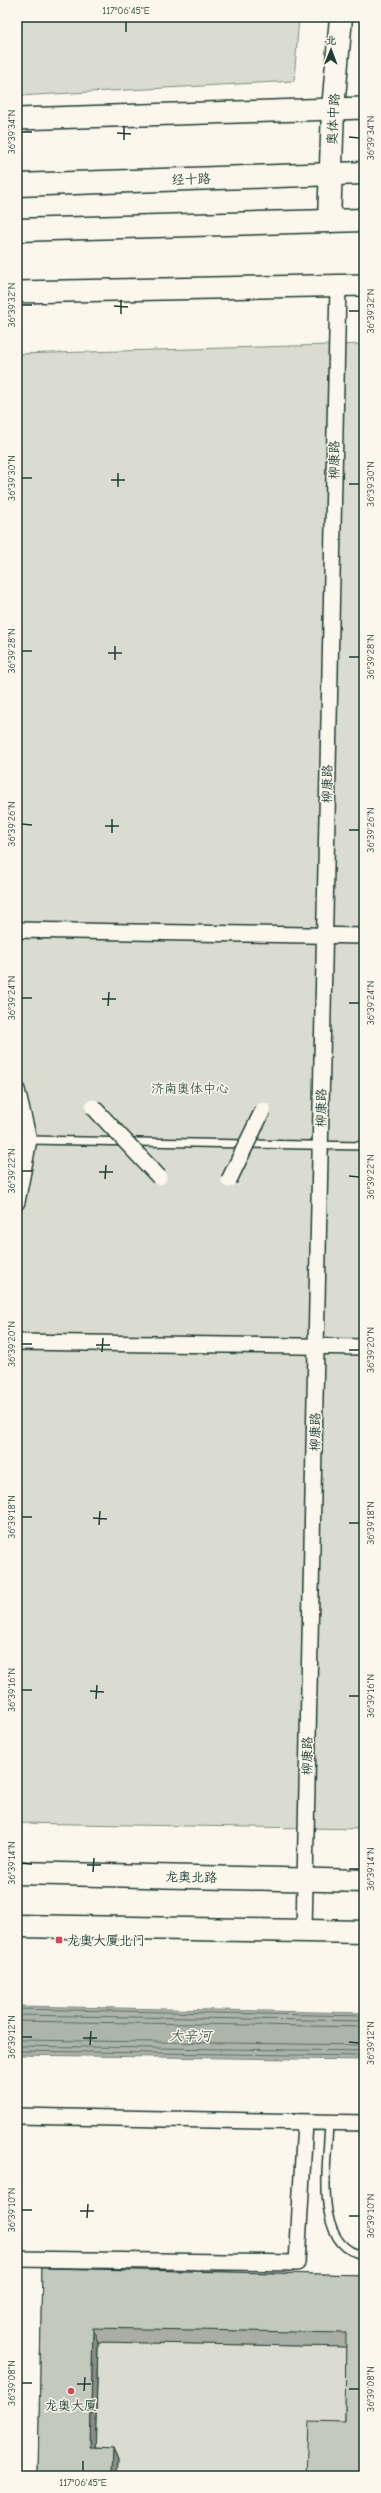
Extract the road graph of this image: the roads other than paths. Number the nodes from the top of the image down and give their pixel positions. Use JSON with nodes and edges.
{"nodes":[{"id":1,"x":342,"y":17,"type":"edge"},
{"id":2,"x":364,"y":108,"type":"edge"},
{"id":3,"x":333,"y":109,"type":"junction"},
{"id":4,"x":17,"y":119,"type":"edge"},
{"id":5,"x":364,"y":173,"type":"edge"},
{"id":6,"x":330,"y":174,"type":"junction"},
{"id":7,"x":17,"y":186,"type":"edge"},
{"id":8,"x":364,"y":220,"type":"edge"},
{"id":9,"x":329,"y":221,"type":"junction"},
{"id":10,"x":17,"y":230,"type":"edge"},
{"id":11,"x":338,"y":285,"type":"junction"},
{"id":12,"x":364,"y":285,"type":"edge"},
{"id":13,"x":17,"y":292,"type":"edge"},
{"id":14,"x":17,"y":930,"type":"edge"},
{"id":15,"x":324,"y":936,"type":"junction"},
{"id":16,"x":364,"y":936,"type":"edge"},
{"id":17,"x":17,"y":1090,"type":"edge"},
{"id":18,"x":93,"y":1107,"type":"dead end"},
{"id":19,"x":263,"y":1110,"type":"dead end"},
{"id":20,"x":29,"y":1140,"type":"junction"},
{"id":21,"x":320,"y":1145,"type":"junction"},
{"id":22,"x":364,"y":1146,"type":"edge"},
{"id":23,"x":161,"y":1180,"type":"dead end"},
{"id":24,"x":228,"y":1182,"type":"dead end"},
{"id":25,"x":17,"y":1202,"type":"edge"},
{"id":26,"x":17,"y":1342,"type":"edge"},
{"id":27,"x":317,"y":1345,"type":"junction"},
{"id":28,"x":364,"y":1347,"type":"edge"},
{"id":29,"x":17,"y":1873,"type":"edge"},
{"id":30,"x":304,"y":1880,"type":"junction"},
{"id":31,"x":364,"y":1881,"type":"edge"},
{"id":32,"x":17,"y":1926,"type":"edge"},
{"id":33,"x":304,"y":1931,"type":"junction"},
{"id":34,"x":364,"y":1932,"type":"edge"},
{"id":35,"x":17,"y":2116,"type":"edge"},
{"id":36,"x":304,"y":2122,"type":"junction"},
{"id":37,"x":329,"y":2122,"type":"junction"},
{"id":38,"x":364,"y":2123,"type":"edge"},
{"id":39,"x":364,"y":2255,"type":"edge"},
{"id":40,"x":17,"y":2259,"type":"edge"}],
"edges":[{"from":1,"to":3,"type":"main road","name":"奥体中路"},
{"from":2,"to":3,"type":"main road"},
{"from":3,"to":4,"type":"main road"},
{"from":3,"to":6,"type":"main road","name":"奥体中路"},
{"from":5,"to":6,"type":"main road","name":"经十路"},
{"from":6,"to":7,"type":"main road","name":"经十路"},
{"from":6,"to":9,"type":"main road","name":"奥体中路"},
{"from":8,"to":9,"type":"main road"},
{"from":9,"to":10,"type":"main road"},
{"from":11,"to":12,"type":"main road"},
{"from":11,"to":13,"type":"main road"},
{"from":11,"to":15,"type":"street","name":"柳康路"},
{"from":14,"to":15,"type":"street"},
{"from":15,"to":16,"type":"street"},
{"from":15,"to":21,"type":"street","name":"柳康路"},
{"from":17,"to":20,"type":"street"},
{"from":18,"to":23,"type":"street","bridge":true},
{"from":19,"to":24,"type":"street","bridge":true},
{"from":20,"to":21,"type":"lane"},
{"from":20,"to":25,"type":"street"},
{"from":21,"to":22,"type":"lane"},
{"from":21,"to":27,"type":"street","name":"柳康路"},
{"from":26,"to":27,"type":"street"},
{"from":27,"to":28,"type":"street"},
{"from":27,"to":30,"type":"street","name":"柳康路"},
{"from":29,"to":30,"type":"main road","name":"龙奥北路"},
{"from":30,"to":31,"type":"main road","name":"龙奥北路"},
{"from":30,"to":33,"type":"street","name":"柳康路"},
{"from":32,"to":33,"type":"main road"},
{"from":33,"to":34,"type":"main road"},
{"from":35,"to":36,"type":"street"},
{"from":36,"to":37,"type":"street"},
{"from":36,"to":40,"type":"street"},
{"from":37,"to":38,"type":"street"},
{"from":37,"to":39,"type":"lane"}]}
